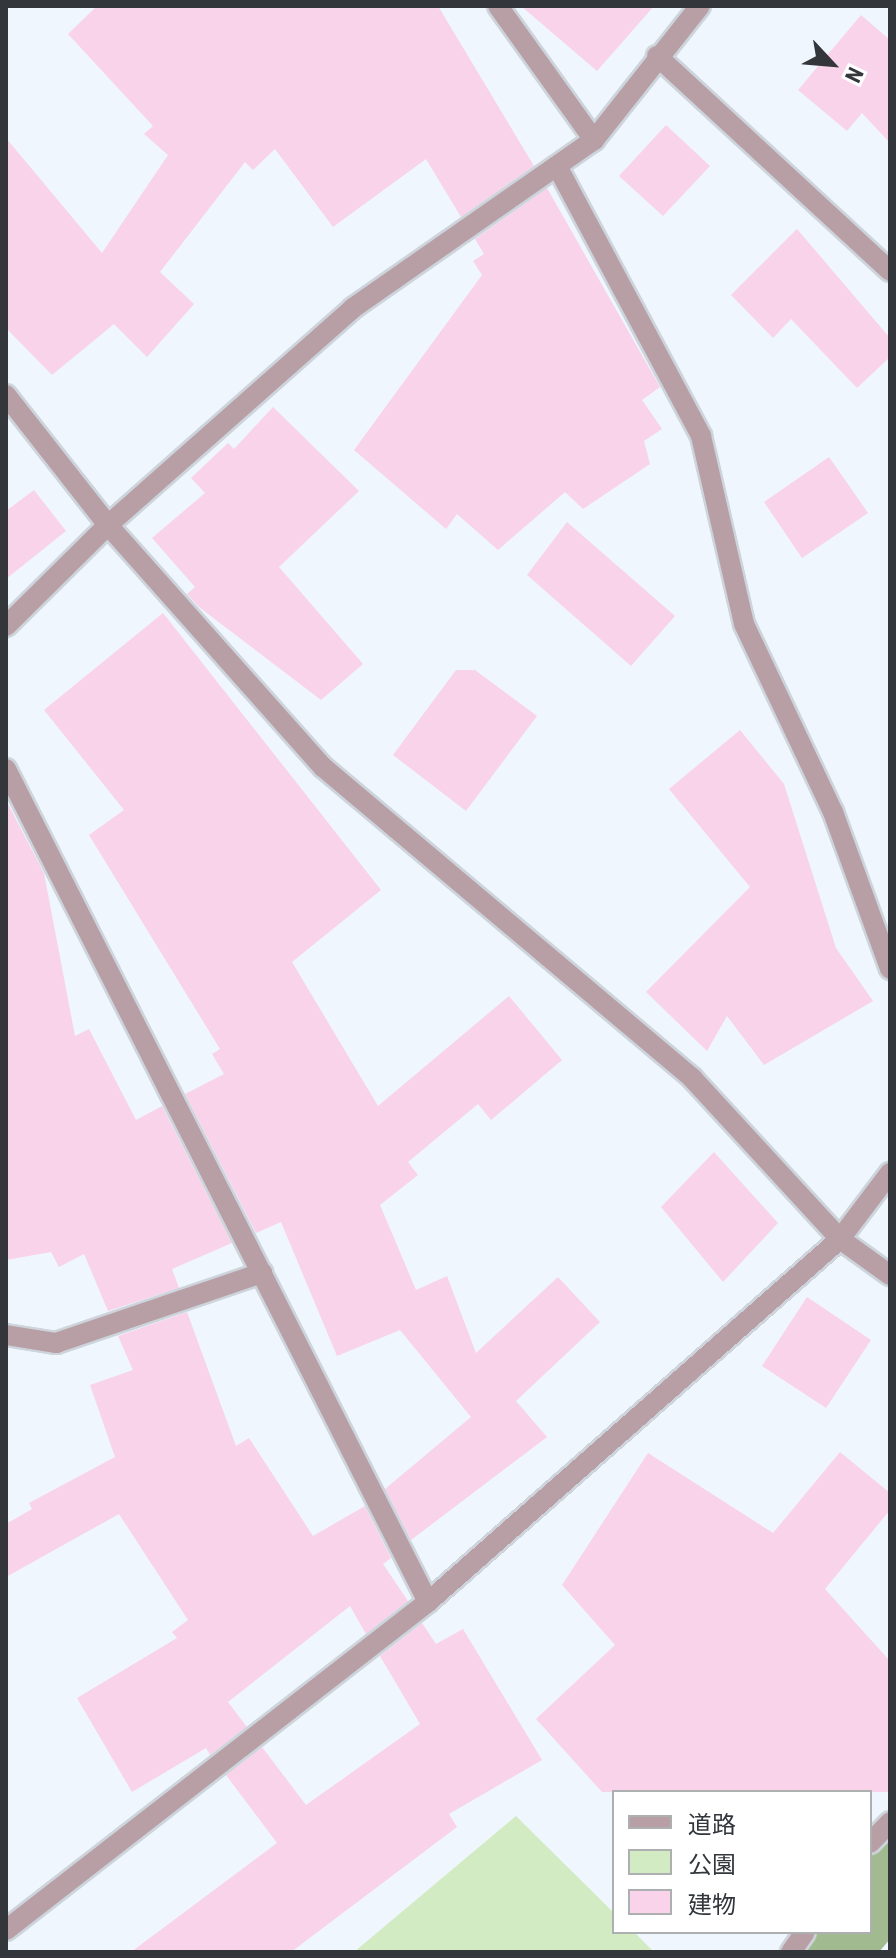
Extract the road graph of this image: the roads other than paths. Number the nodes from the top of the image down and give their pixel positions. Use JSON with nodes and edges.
{"nodes":[{"id":1,"x":498,"y":6,"type":"edge"},
{"id":2,"x":700,"y":6,"type":"edge"},
{"id":3,"x":657,"y":56,"type":"junction"},
{"id":4,"x":594,"y":140,"type":"junction"},
{"id":5,"x":557,"y":166,"type":"junction"},
{"id":6,"x":890,"y":271,"type":"edge"},
{"id":7,"x":6,"y":395,"type":"edge"},
{"id":8,"x":108,"y":525,"type":"junction"},
{"id":9,"x":6,"y":626,"type":"edge"},
{"id":10,"x":6,"y":769,"type":"edge"},
{"id":11,"x":890,"y":969,"type":"edge"},
{"id":12,"x":890,"y":1173,"type":"edge"},
{"id":13,"x":840,"y":1239,"type":"junction"},
{"id":14,"x":262,"y":1273,"type":"junction"},
{"id":15,"x":890,"y":1275,"type":"edge"},
{"id":16,"x":6,"y":1335,"type":"edge"},
{"id":17,"x":428,"y":1602,"type":"junction"},
{"id":18,"x":890,"y":1822,"type":"edge"},
{"id":19,"x":872,"y":1841,"type":"edge"},
{"id":20,"x":6,"y":1930,"type":"edge"},
{"id":21,"x":804,"y":1934,"type":"edge"},
{"id":22,"x":791,"y":1952,"type":"edge"}],
"edges":[{"from":1,"to":4,"type":"street"},
{"from":2,"to":3,"type":"street"},
{"from":3,"to":4,"type":"street"},
{"from":3,"to":6,"type":"street"},
{"from":4,"to":5,"type":"street"},
{"from":5,"to":8,"type":"street"},
{"from":5,"to":11,"type":"street"},
{"from":7,"to":8,"type":"street"},
{"from":8,"to":9,"type":"street"},
{"from":8,"to":13,"type":"street"},
{"from":10,"to":14,"type":"street"},
{"from":12,"to":13,"type":"street"},
{"from":13,"to":15,"type":"street"},
{"from":13,"to":17,"type":"street"},
{"from":14,"to":16,"type":"street"},
{"from":14,"to":17,"type":"street"},
{"from":17,"to":20,"type":"street"},
{"from":18,"to":19,"type":"street"},
{"from":21,"to":22,"type":"street"}]}
